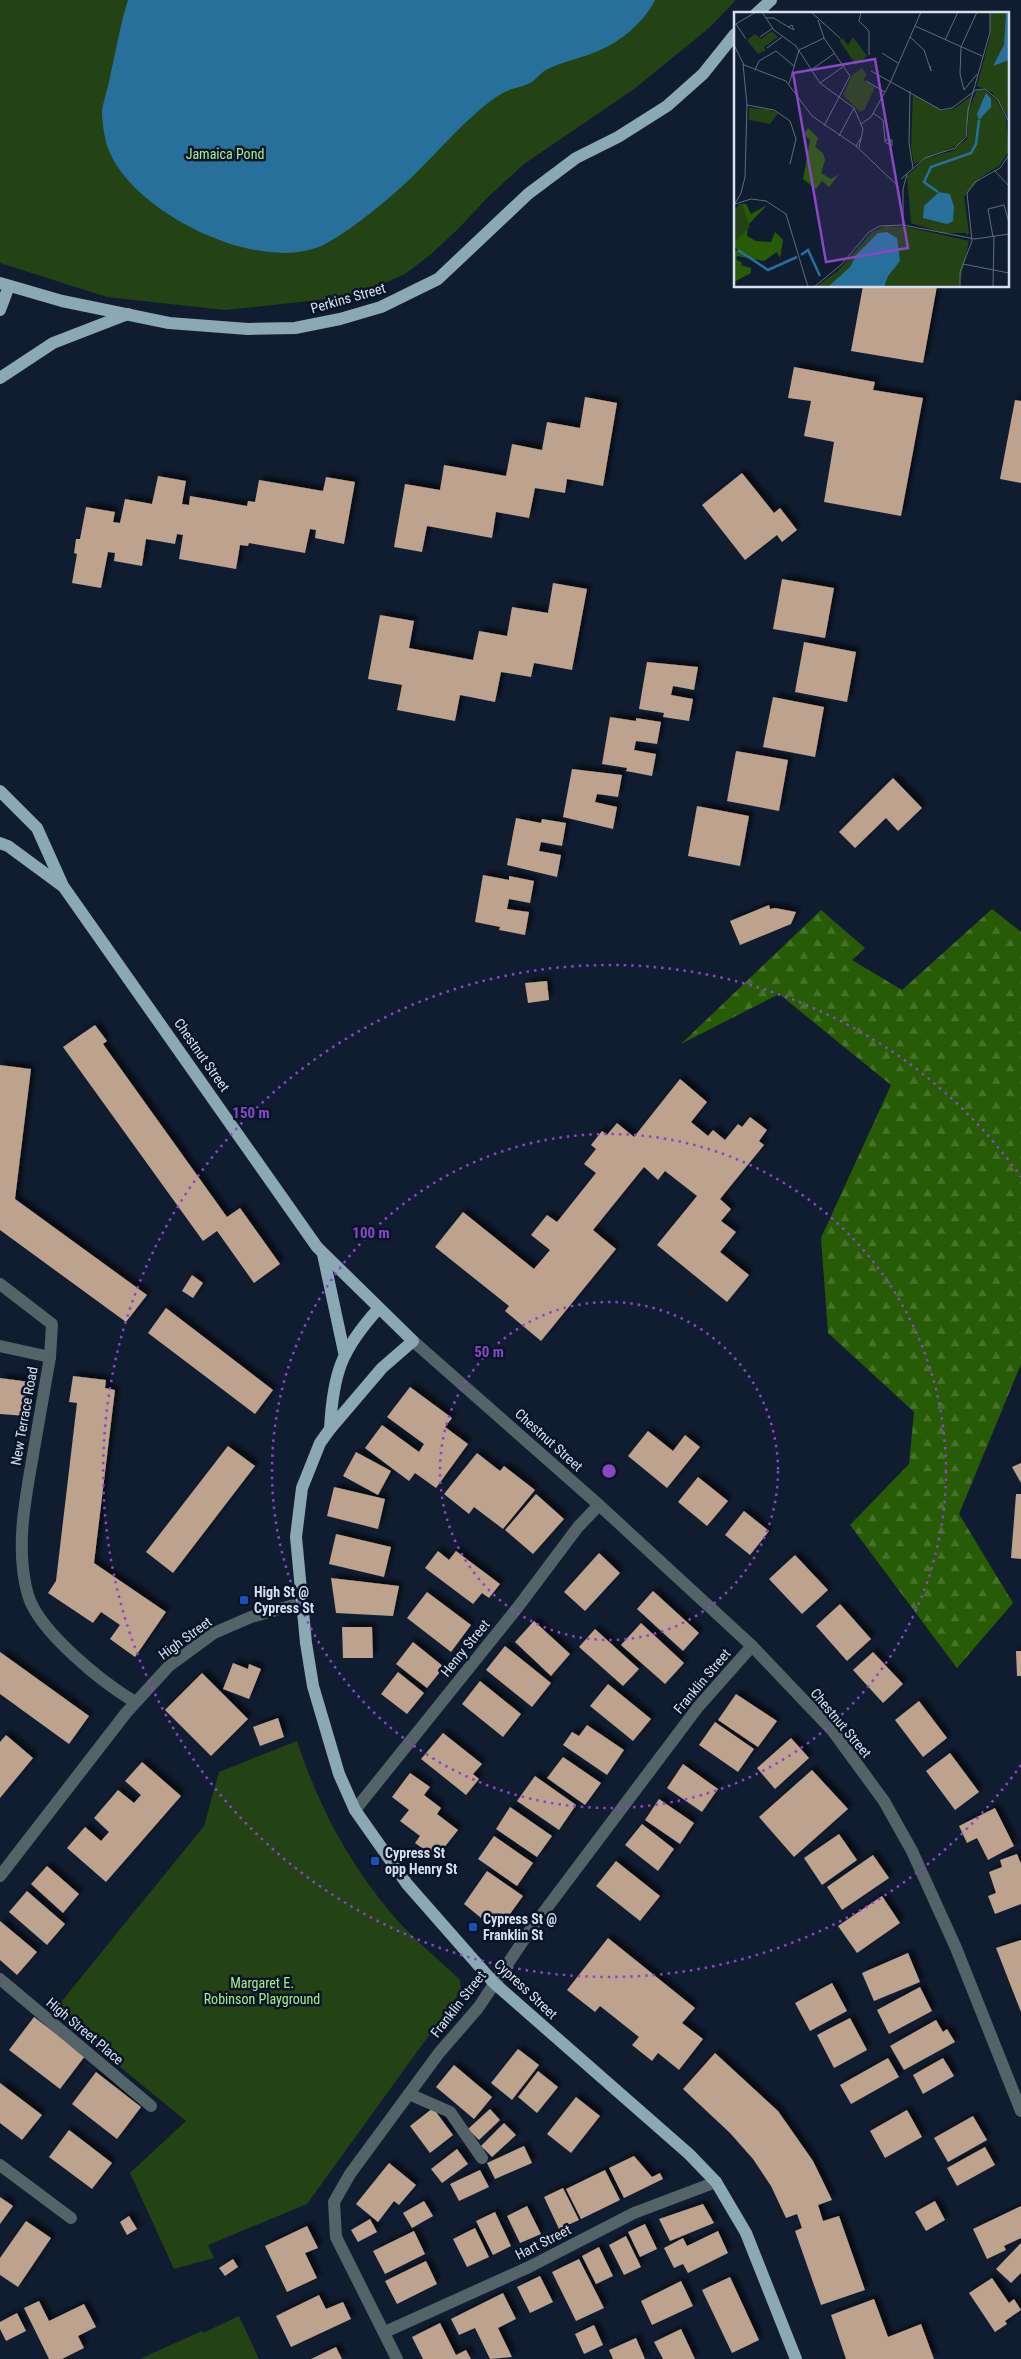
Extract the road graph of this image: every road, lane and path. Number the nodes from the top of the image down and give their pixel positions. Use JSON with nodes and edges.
{"nodes":[{"id":1,"x":771,"y":0,"type":"edge"},
{"id":2,"x":758,"y":12,"type":"edge"},
{"id":3,"x":734,"y":35,"type":"edge"},
{"id":4,"x":5,"y":284,"type":"edge"},
{"id":5,"x":0,"y":310,"type":"edge"},
{"id":6,"x":128,"y":314,"type":"junction"},
{"id":7,"x":0,"y":378,"type":"edge"},
{"id":8,"x":0,"y":791,"type":"edge"},
{"id":9,"x":0,"y":802,"type":"edge"},
{"id":10,"x":0,"y":806,"type":"edge"},
{"id":11,"x":0,"y":843,"type":"edge"},
{"id":12,"x":63,"y":886,"type":"junction"},
{"id":13,"x":323,"y":1254,"type":"junction"},
{"id":14,"x":0,"y":1284,"type":"edge"},
{"id":15,"x":379,"y":1308,"type":"junction"},
{"id":16,"x":414,"y":1341,"type":"junction"},
{"id":17,"x":0,"y":1346,"type":"edge"},
{"id":18,"x":344,"y":1352,"type":"junction"},
{"id":19,"x":50,"y":1357,"type":"junction"},
{"id":20,"x":330,"y":1429,"type":"junction"},
{"id":21,"x":599,"y":1505,"type":"junction"},
{"id":22,"x":301,"y":1603,"type":"junction"},
{"id":23,"x":752,"y":1646,"type":"junction"},
{"id":24,"x":135,"y":1702,"type":"junction"},
{"id":25,"x":355,"y":1810,"type":"junction"},
{"id":26,"x":0,"y":1876,"type":"edge"},
{"id":27,"x":0,"y":1979,"type":"edge"},
{"id":28,"x":494,"y":1983,"type":"junction"},
{"id":29,"x":409,"y":2094,"type":"junction"},
{"id":30,"x":151,"y":2106,"type":"dead end"},
{"id":31,"x":1021,"y":2111,"type":"edge"},
{"id":32,"x":482,"y":2158,"type":"dead end"},
{"id":33,"x":0,"y":2165,"type":"edge"},
{"id":34,"x":716,"y":2182,"type":"junction"},
{"id":35,"x":71,"y":2218,"type":"dead end"},
{"id":36,"x":385,"y":2332,"type":"junction"},
{"id":37,"x":793,"y":2358,"type":"edge"},
{"id":38,"x":397,"y":2359,"type":"edge"}],
"edges":[{"from":1,"to":2,"type":"main road"},
{"from":3,"to":6,"type":"main road","name":"Perkins Street"},
{"from":4,"to":5,"type":"main road"},
{"from":4,"to":6,"type":"main road","name":"Perkins Street"},
{"from":6,"to":7,"type":"main road"},
{"from":8,"to":12,"type":"main road","name":"Chestnut Street"},
{"from":9,"to":10,"type":"main road"},
{"from":11,"to":12,"type":"main road","name":"Chestnut Street"},
{"from":12,"to":13,"type":"main road","name":"Chestnut Street"},
{"from":13,"to":15,"type":"main road","name":"Chestnut Street"},
{"from":13,"to":18,"type":"main road"},
{"from":14,"to":19,"type":"street","name":"New Terrace Road"},
{"from":15,"to":16,"type":"main road","name":"Chestnut Street"},
{"from":15,"to":18,"type":"main road"},
{"from":16,"to":20,"type":"main road"},
{"from":16,"to":21,"type":"street","name":"Chestnut Street"},
{"from":17,"to":19,"type":"street","name":"New Terrace Road"},
{"from":18,"to":20,"type":"main road"},
{"from":19,"to":24,"type":"street","name":"New Terrace Road"},
{"from":20,"to":22,"type":"main road"},
{"from":21,"to":23,"type":"street","name":"Chestnut Street"},
{"from":21,"to":25,"type":"street","name":"Henry Street"},
{"from":22,"to":24,"type":"street","name":"High Street"},
{"from":22,"to":25,"type":"main road","name":"Cypress Street"},
{"from":23,"to":28,"type":"street","name":"Franklin Street"},
{"from":23,"to":31,"type":"street","name":"Chestnut Street"},
{"from":24,"to":26,"type":"street","name":"High Street"},
{"from":25,"to":28,"type":"main road","name":"Cypress Street"},
{"from":27,"to":30,"type":"street","name":"High Street Place"},
{"from":28,"to":29,"type":"street","name":"Franklin Street"},
{"from":28,"to":34,"type":"main road","name":"Cypress Street"},
{"from":29,"to":32,"type":"street"},
{"from":29,"to":36,"type":"street","name":"Franklin Street"},
{"from":33,"to":35,"type":"street"},
{"from":34,"to":36,"type":"street","name":"Hart Street"},
{"from":34,"to":37,"type":"main road","name":"Cypress Street"},
{"from":36,"to":38,"type":"street","name":"Franklin Street"}]}
